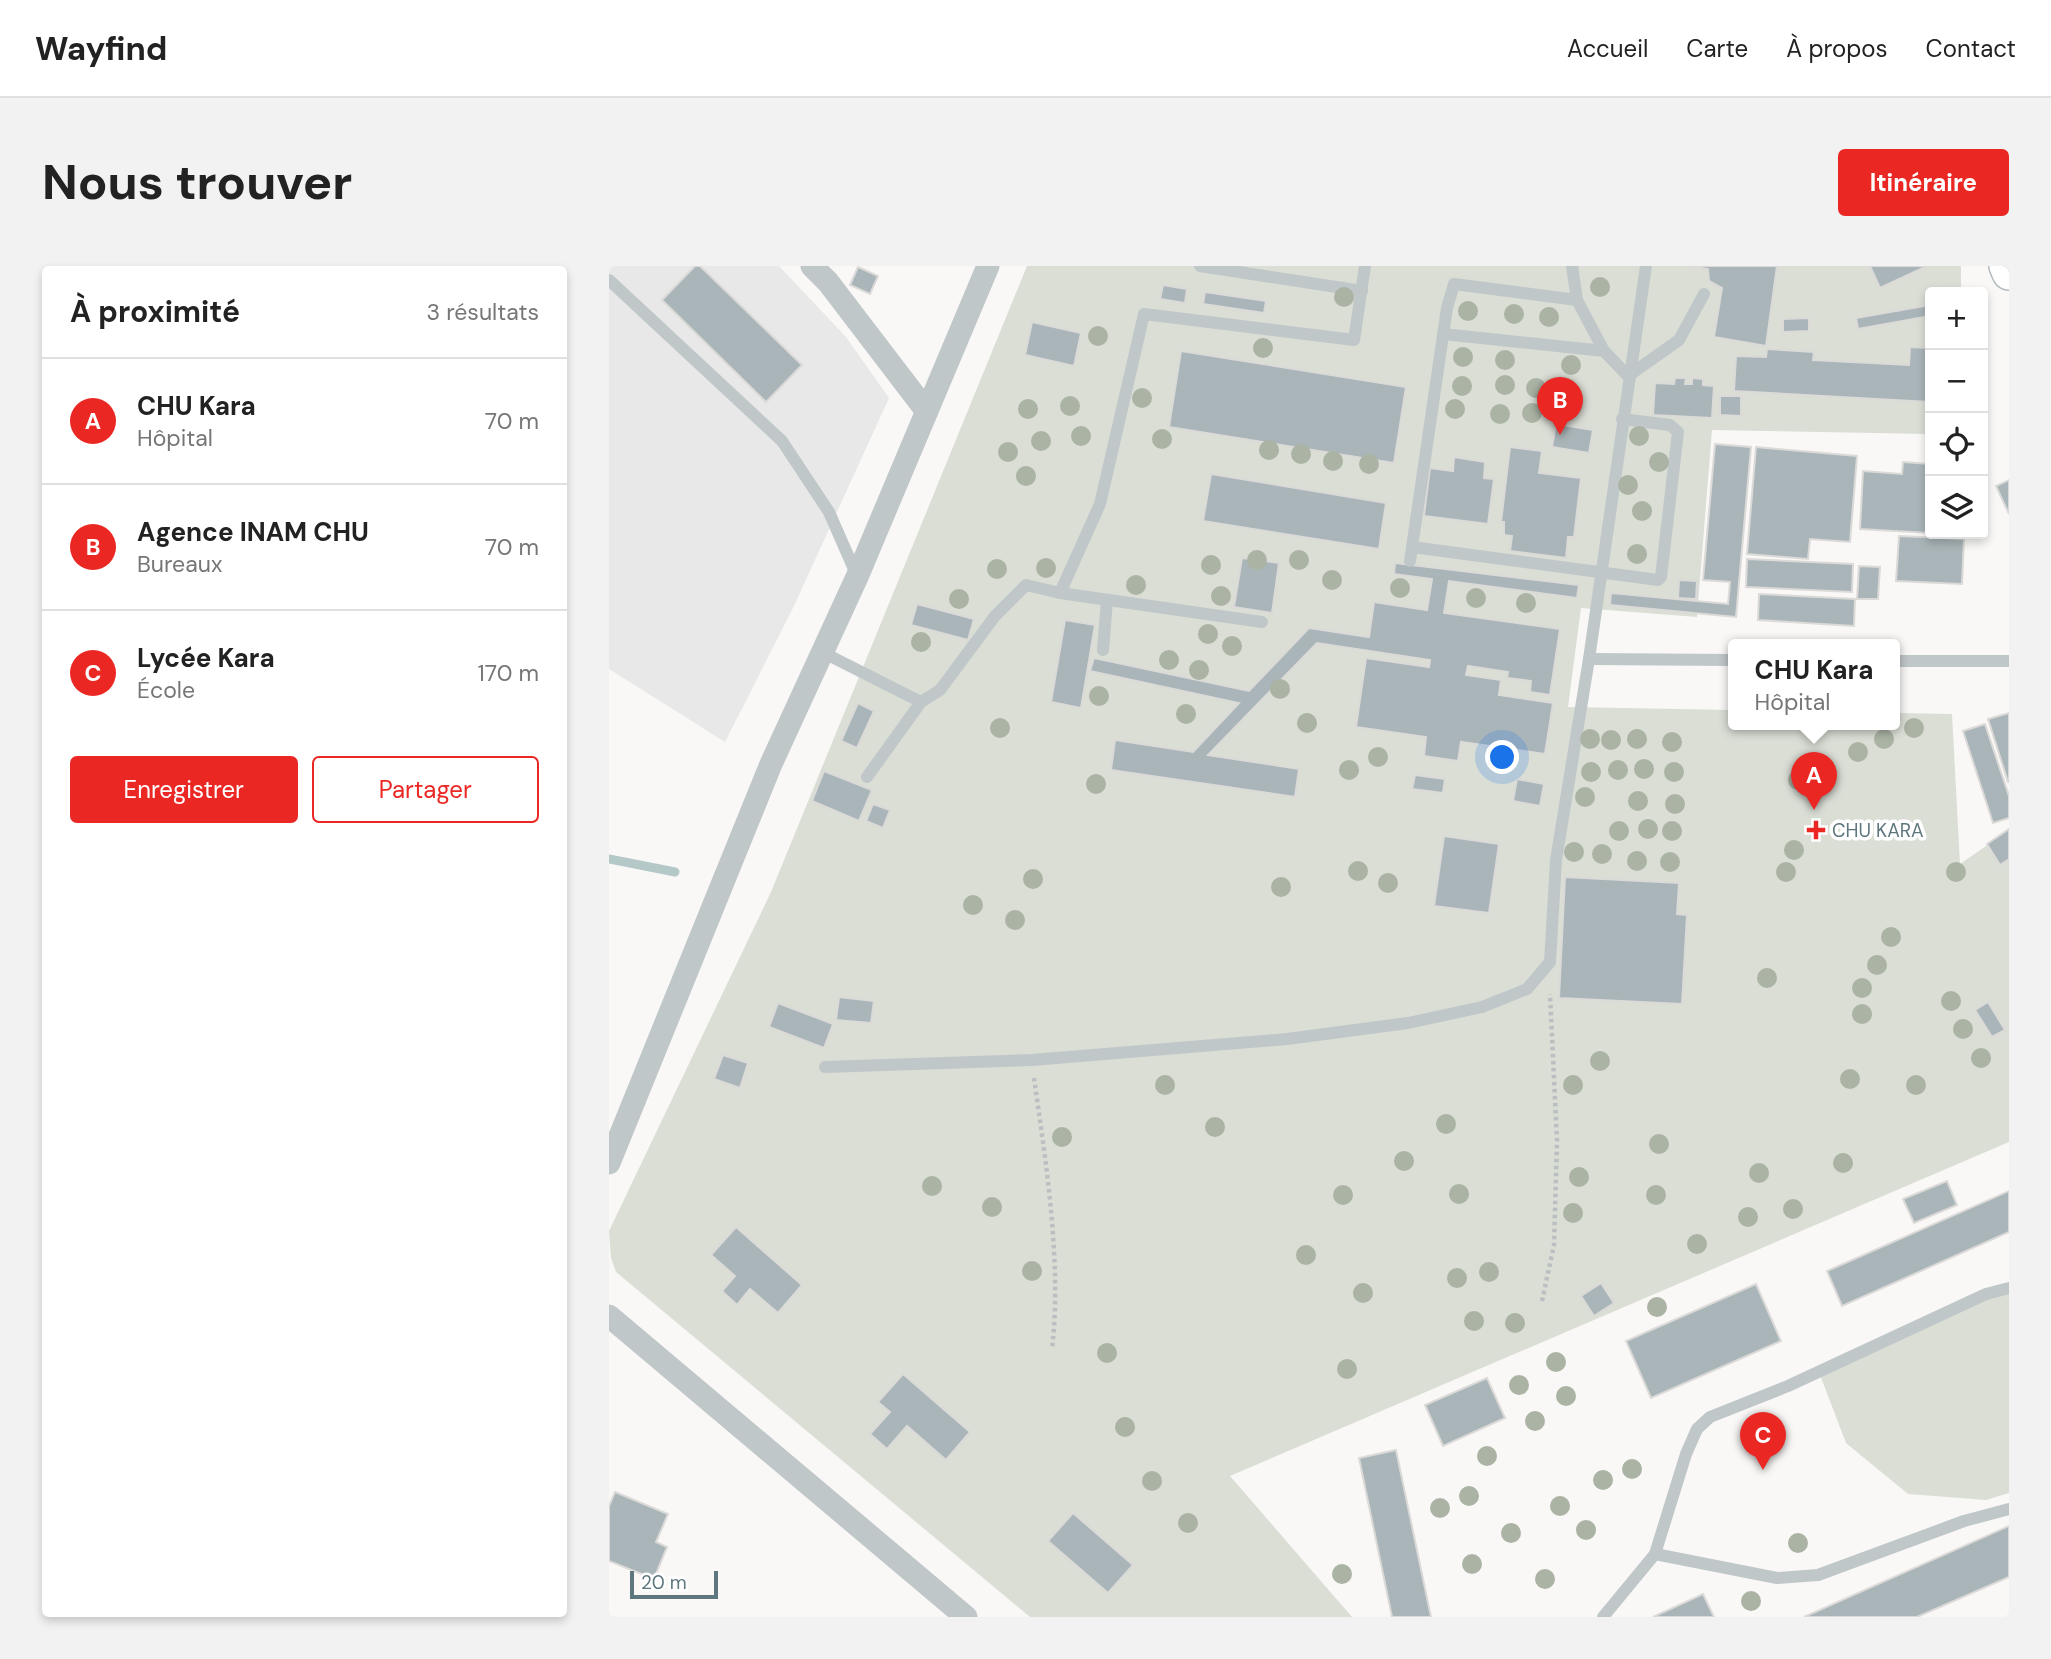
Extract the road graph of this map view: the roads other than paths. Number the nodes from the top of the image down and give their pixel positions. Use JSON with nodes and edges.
{"nodes":[{"id":1,"x":811,"y":266,"type":"edge"},
{"id":2,"x":1200,"y":266,"type":"edge"},
{"id":3,"x":1366,"y":266,"type":"edge"},
{"id":4,"x":1572,"y":266,"type":"edge"},
{"id":5,"x":1646,"y":266,"type":"edge"},
{"id":6,"x":2006,"y":266,"type":"edge"},
{"id":7,"x":981,"y":268,"type":"edge"},
{"id":8,"x":2009,"y":274,"type":"edge"},
{"id":9,"x":609,"y":280,"type":"edge"},
{"id":10,"x":1362,"y":291,"type":"junction"},
{"id":11,"x":1704,"y":295,"type":"dead end"},
{"id":12,"x":1577,"y":300,"type":"junction"},
{"id":13,"x":1443,"y":334,"type":"junction"},
{"id":14,"x":1604,"y":351,"type":"junction"},
{"id":15,"x":1628,"y":376,"type":"junction"},
{"id":16,"x":925,"y":409,"type":"junction"},
{"id":17,"x":1622,"y":419,"type":"junction"},
{"id":18,"x":1412,"y":547,"type":"junction"},
{"id":19,"x":1410,"y":561,"type":"dead end"},
{"id":20,"x":1601,"y":574,"type":"junction"},
{"id":21,"x":857,"y":577,"type":"junction"},
{"id":22,"x":1060,"y":593,"type":"junction"},
{"id":23,"x":1107,"y":600,"type":"junction"},
{"id":24,"x":1262,"y":622,"type":"dead end"},
{"id":25,"x":1103,"y":650,"type":"dead end"},
{"id":26,"x":822,"y":652,"type":"junction"},
{"id":27,"x":1590,"y":659,"type":"junction"},
{"id":28,"x":1728,"y":660,"type":"edge"},
{"id":29,"x":1900,"y":661,"type":"edge"},
{"id":30,"x":2009,"y":662,"type":"edge"},
{"id":31,"x":922,"y":702,"type":"junction"},
{"id":32,"x":867,"y":777,"type":"dead end"},
{"id":33,"x":825,"y":1067,"type":"dead end"},
{"id":34,"x":609,"y":1163,"type":"edge"},
{"id":35,"x":2009,"y":1288,"type":"edge"},
{"id":36,"x":609,"y":1316,"type":"edge"},
{"id":37,"x":2009,"y":1508,"type":"edge"},
{"id":38,"x":1655,"y":1554,"type":"junction"},
{"id":39,"x":966,"y":1617,"type":"edge"},
{"id":40,"x":1603,"y":1617,"type":"edge"}],
"edges":[{"from":1,"to":16,"type":"street"},
{"from":2,"to":10,"type":"lane"},
{"from":3,"to":10,"type":"lane"},
{"from":4,"to":12,"type":"lane"},
{"from":5,"to":15,"type":"lane"},
{"from":6,"to":8,"type":"main road"},
{"from":7,"to":16,"type":"street"},
{"from":9,"to":21,"type":"lane"},
{"from":10,"to":22,"type":"lane"},
{"from":11,"to":15,"type":"lane"},
{"from":12,"to":13,"type":"lane"},
{"from":12,"to":14,"type":"lane"},
{"from":13,"to":14,"type":"lane"},
{"from":13,"to":18,"type":"lane"},
{"from":14,"to":15,"type":"lane"},
{"from":15,"to":17,"type":"lane"},
{"from":16,"to":21,"type":"street"},
{"from":17,"to":20,"type":"lane"},
{"from":17,"to":20,"type":"lane"},
{"from":18,"to":19,"type":"lane"},
{"from":18,"to":20,"type":"lane"},
{"from":20,"to":27,"type":"lane"},
{"from":21,"to":26,"type":"street"},
{"from":22,"to":23,"type":"lane"},
{"from":22,"to":31,"type":"lane"},
{"from":23,"to":24,"type":"lane"},
{"from":23,"to":25,"type":"lane"},
{"from":26,"to":31,"type":"lane"},
{"from":26,"to":34,"type":"street"},
{"from":27,"to":28,"type":"lane"},
{"from":27,"to":33,"type":"lane"},
{"from":29,"to":30,"type":"lane"},
{"from":31,"to":32,"type":"lane"},
{"from":35,"to":38,"type":"lane"},
{"from":36,"to":39,"type":"street"},
{"from":37,"to":38,"type":"lane"},
{"from":38,"to":40,"type":"lane"}]}
